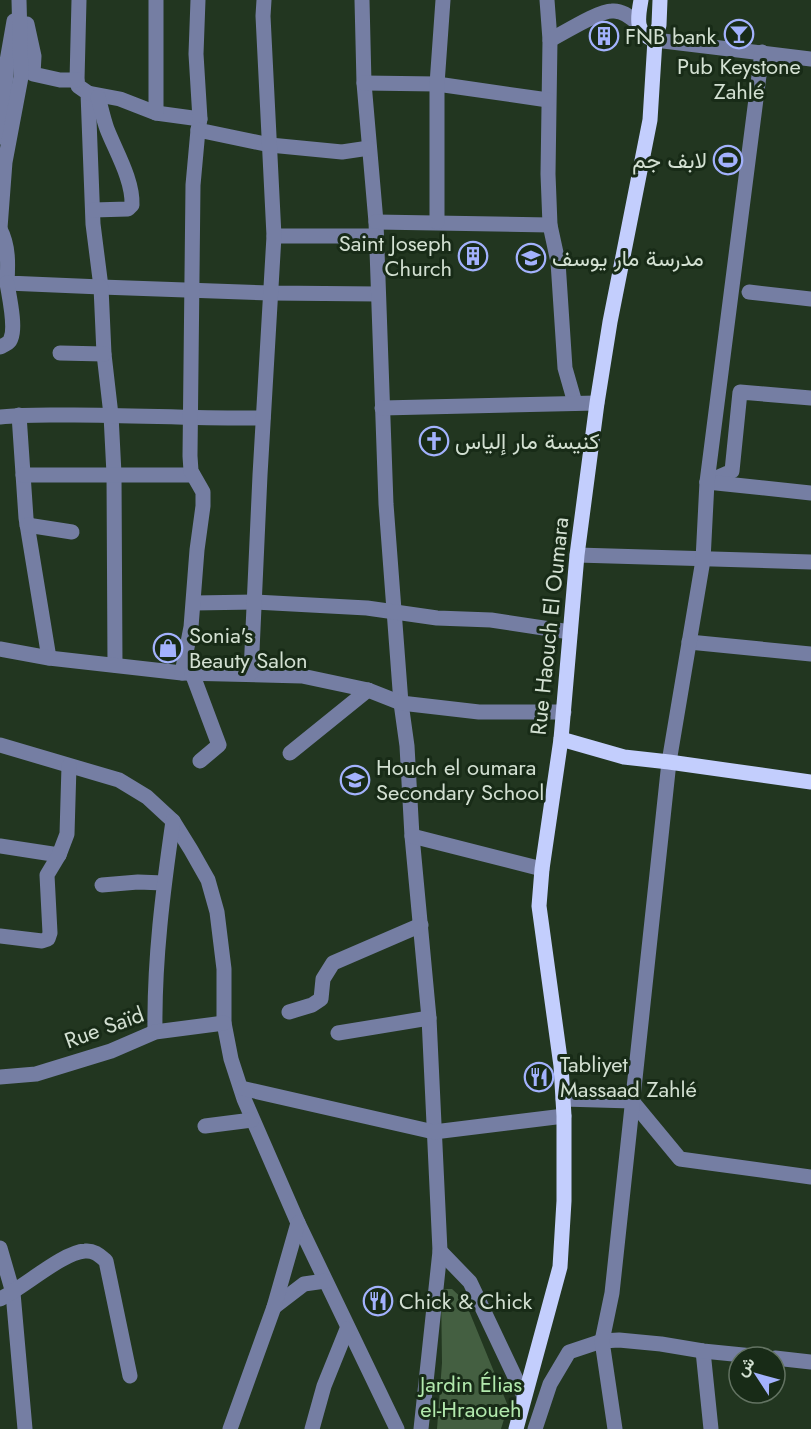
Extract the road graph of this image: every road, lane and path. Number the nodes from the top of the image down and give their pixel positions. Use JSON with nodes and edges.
{"nodes":[{"id":1,"x":20,"y":0,"type":"edge"},
{"id":2,"x":79,"y":0,"type":"edge"},
{"id":3,"x":156,"y":0,"type":"edge"},
{"id":4,"x":198,"y":0,"type":"edge"},
{"id":5,"x":264,"y":0,"type":"edge"},
{"id":6,"x":362,"y":0,"type":"edge"},
{"id":7,"x":443,"y":0,"type":"edge"},
{"id":8,"x":547,"y":0,"type":"edge"},
{"id":9,"x":612,"y":0,"type":"edge"},
{"id":10,"x":642,"y":0,"type":"edge"},
{"id":11,"x":660,"y":0,"type":"edge"},
{"id":12,"x":620,"y":6,"type":"edge"},
{"id":13,"x":638,"y":24,"type":"junction"},
{"id":14,"x":550,"y":36,"type":"junction"},
{"id":15,"x":655,"y":40,"type":"junction"},
{"id":16,"x":762,"y":52,"type":"junction"},
{"id":17,"x":811,"y":58,"type":"edge"},
{"id":18,"x":20,"y":79,"type":"junction"},
{"id":19,"x":77,"y":80,"type":"junction"},
{"id":20,"x":364,"y":83,"type":"junction"},
{"id":21,"x":437,"y":84,"type":"junction"},
{"id":22,"x":93,"y":95,"type":"junction"},
{"id":23,"x":549,"y":100,"type":"junction"},
{"id":24,"x":156,"y":113,"type":"junction"},
{"id":25,"x":199,"y":125,"type":"junction"},
{"id":26,"x":4,"y":138,"type":"edge"},
{"id":27,"x":270,"y":145,"type":"junction"},
{"id":28,"x":369,"y":148,"type":"junction"},
{"id":29,"x":93,"y":210,"type":"junction"},
{"id":30,"x":437,"y":222,"type":"junction"},
{"id":31,"x":550,"y":225,"type":"junction"},
{"id":32,"x":0,"y":228,"type":"edge"},
{"id":33,"x":376,"y":229,"type":"junction"},
{"id":34,"x":274,"y":236,"type":"junction"},
{"id":35,"x":3,"y":281,"type":"edge"},
{"id":36,"x":101,"y":287,"type":"junction"},
{"id":37,"x":191,"y":290,"type":"junction"},
{"id":38,"x":749,"y":292,"type":"dead end"},
{"id":39,"x":270,"y":293,"type":"junction"},
{"id":40,"x":378,"y":294,"type":"junction"},
{"id":41,"x":811,"y":299,"type":"edge"},
{"id":42,"x":0,"y":309,"type":"edge"},
{"id":43,"x":0,"y":347,"type":"edge"},
{"id":44,"x":60,"y":353,"type":"dead end"},
{"id":45,"x":104,"y":354,"type":"junction"},
{"id":46,"x":811,"y":398,"type":"edge"},
{"id":47,"x":575,"y":403,"type":"junction"},
{"id":48,"x":597,"y":403,"type":"junction"},
{"id":49,"x":382,"y":408,"type":"junction"},
{"id":50,"x":19,"y":415,"type":"junction"},
{"id":51,"x":111,"y":415,"type":"junction"},
{"id":52,"x":0,"y":417,"type":"edge"},
{"id":53,"x":190,"y":417,"type":"junction"},
{"id":54,"x":263,"y":417,"type":"junction"},
{"id":55,"x":114,"y":474,"type":"junction"},
{"id":56,"x":23,"y":475,"type":"junction"},
{"id":57,"x":193,"y":475,"type":"junction"},
{"id":58,"x":707,"y":482,"type":"junction"},
{"id":59,"x":811,"y":493,"type":"edge"},
{"id":60,"x":27,"y":525,"type":"junction"},
{"id":61,"x":72,"y":532,"type":"dead end"},
{"id":62,"x":577,"y":555,"type":"junction"},
{"id":63,"x":703,"y":560,"type":"junction"},
{"id":64,"x":811,"y":562,"type":"edge"},
{"id":65,"x":255,"y":602,"type":"junction"},
{"id":66,"x":194,"y":603,"type":"junction"},
{"id":67,"x":394,"y":612,"type":"junction"},
{"id":68,"x":570,"y":632,"type":"junction"},
{"id":69,"x":689,"y":642,"type":"junction"},
{"id":70,"x":0,"y":649,"type":"edge"},
{"id":71,"x":811,"y":654,"type":"edge"},
{"id":72,"x":49,"y":658,"type":"junction"},
{"id":73,"x":114,"y":665,"type":"junction"},
{"id":74,"x":187,"y":673,"type":"junction"},
{"id":75,"x":251,"y":674,"type":"junction"},
{"id":76,"x":368,"y":690,"type":"junction"},
{"id":77,"x":401,"y":703,"type":"junction"},
{"id":78,"x":564,"y":712,"type":"junction"},
{"id":79,"x":561,"y":739,"type":"junction"},
{"id":80,"x":0,"y":745,"type":"edge"},
{"id":81,"x":290,"y":753,"type":"dead end"},
{"id":82,"x":200,"y":761,"type":"dead end"},
{"id":83,"x":669,"y":762,"type":"junction"},
{"id":84,"x":69,"y":766,"type":"junction"},
{"id":85,"x":811,"y":782,"type":"edge"},
{"id":86,"x":173,"y":821,"type":"junction"},
{"id":87,"x":412,"y":836,"type":"junction"},
{"id":88,"x":0,"y":846,"type":"edge"},
{"id":89,"x":59,"y":855,"type":"junction"},
{"id":90,"x":542,"y":869,"type":"junction"},
{"id":91,"x":164,"y":883,"type":"junction"},
{"id":92,"x":102,"y":885,"type":"dead end"},
{"id":93,"x":421,"y":926,"type":"junction"},
{"id":94,"x":0,"y":936,"type":"edge"},
{"id":95,"x":289,"y":1012,"type":"dead end"},
{"id":96,"x":429,"y":1018,"type":"junction"},
{"id":97,"x":224,"y":1023,"type":"junction"},
{"id":98,"x":155,"y":1032,"type":"junction"},
{"id":99,"x":338,"y":1033,"type":"dead end"},
{"id":100,"x":0,"y":1077,"type":"edge"},
{"id":101,"x":241,"y":1088,"type":"junction"},
{"id":102,"x":563,"y":1099,"type":"junction"},
{"id":103,"x":632,"y":1101,"type":"junction"},
{"id":104,"x":564,"y":1116,"type":"junction"},
{"id":105,"x":252,"y":1120,"type":"junction"},
{"id":106,"x":205,"y":1126,"type":"dead end"},
{"id":107,"x":434,"y":1132,"type":"junction"},
{"id":108,"x":811,"y":1177,"type":"edge"},
{"id":109,"x":298,"y":1223,"type":"junction"},
{"id":110,"x":0,"y":1248,"type":"edge"},
{"id":111,"x":441,"y":1251,"type":"junction"},
{"id":112,"x":325,"y":1281,"type":"junction"},
{"id":113,"x":6,"y":1296,"type":"edge"},
{"id":114,"x":274,"y":1307,"type":"junction"},
{"id":115,"x":347,"y":1329,"type":"junction"},
{"id":116,"x":602,"y":1341,"type":"junction"},
{"id":117,"x":704,"y":1351,"type":"junction"},
{"id":118,"x":727,"y":1353,"type":"edge"},
{"id":119,"x":787,"y":1359,"type":"edge"},
{"id":120,"x":811,"y":1362,"type":"edge"},
{"id":121,"x":130,"y":1376,"type":"dead end"},
{"id":122,"x":524,"y":1396,"type":"junction"},
{"id":123,"x":25,"y":1429,"type":"edge"},
{"id":124,"x":231,"y":1429,"type":"edge"},
{"id":125,"x":312,"y":1429,"type":"edge"},
{"id":126,"x":397,"y":1429,"type":"edge"},
{"id":127,"x":421,"y":1429,"type":"edge"},
{"id":128,"x":516,"y":1429,"type":"edge"},
{"id":129,"x":535,"y":1429,"type":"edge"},
{"id":130,"x":615,"y":1429,"type":"edge"},
{"id":131,"x":711,"y":1429,"type":"edge"}],
"edges":[{"from":1,"to":18,"type":"street"},
{"from":1,"to":18,"type":"street"},
{"from":2,"to":19,"type":"street"},
{"from":3,"to":24,"type":"street"},
{"from":4,"to":25,"type":"street"},
{"from":5,"to":27,"type":"street"},
{"from":6,"to":20,"type":"street"},
{"from":7,"to":21,"type":"street"},
{"from":8,"to":14,"type":"street"},
{"from":9,"to":14,"type":"street"},
{"from":10,"to":13,"type":"main road"},
{"from":11,"to":15,"type":"main road","name":"Rue Haouch El Oumara"},
{"from":12,"to":13,"type":"street"},
{"from":12,"to":14,"type":"street"},
{"from":13,"to":15,"type":"main road"},
{"from":14,"to":23,"type":"street"},
{"from":15,"to":16,"type":"street"},
{"from":15,"to":48,"type":"main road","name":"Rue Haouch El Oumara"},
{"from":16,"to":17,"type":"street"},
{"from":16,"to":58,"type":"street"},
{"from":18,"to":19,"type":"street"},
{"from":18,"to":26,"type":"street"},
{"from":19,"to":22,"type":"street"},
{"from":20,"to":21,"type":"street"},
{"from":20,"to":28,"type":"street"},
{"from":21,"to":23,"type":"street"},
{"from":21,"to":30,"type":"street"},
{"from":22,"to":24,"type":"street"},
{"from":22,"to":29,"type":"street"},
{"from":22,"to":29,"type":"street"},
{"from":23,"to":31,"type":"street"},
{"from":24,"to":25,"type":"street"},
{"from":25,"to":27,"type":"street"},
{"from":25,"to":37,"type":"street"},
{"from":26,"to":32,"type":"street"},
{"from":27,"to":28,"type":"street"},
{"from":27,"to":34,"type":"street"},
{"from":28,"to":33,"type":"street"},
{"from":29,"to":36,"type":"street"},
{"from":30,"to":31,"type":"street"},
{"from":30,"to":33,"type":"street"},
{"from":31,"to":47,"type":"street"},
{"from":32,"to":35,"type":"street"},
{"from":33,"to":34,"type":"street"},
{"from":33,"to":40,"type":"street"},
{"from":34,"to":39,"type":"street"},
{"from":35,"to":36,"type":"street"},
{"from":35,"to":42,"type":"street"},
{"from":35,"to":43,"type":"street"},
{"from":36,"to":37,"type":"street"},
{"from":36,"to":45,"type":"street"},
{"from":37,"to":39,"type":"street"},
{"from":37,"to":53,"type":"street"},
{"from":38,"to":41,"type":"street"},
{"from":39,"to":40,"type":"street"},
{"from":39,"to":54,"type":"street"},
{"from":40,"to":49,"type":"street"},
{"from":44,"to":45,"type":"street"},
{"from":45,"to":51,"type":"street"},
{"from":46,"to":58,"type":"street"},
{"from":47,"to":48,"type":"street"},
{"from":47,"to":49,"type":"street"},
{"from":48,"to":62,"type":"main road","name":"Rue Haouch El Oumara"},
{"from":49,"to":67,"type":"street"},
{"from":50,"to":51,"type":"street"},
{"from":50,"to":52,"type":"street"},
{"from":50,"to":56,"type":"street"},
{"from":51,"to":53,"type":"street"},
{"from":51,"to":55,"type":"street"},
{"from":53,"to":54,"type":"street"},
{"from":53,"to":57,"type":"street"},
{"from":54,"to":65,"type":"street"},
{"from":55,"to":56,"type":"street"},
{"from":55,"to":57,"type":"street"},
{"from":55,"to":73,"type":"street"},
{"from":56,"to":60,"type":"street"},
{"from":57,"to":66,"type":"street"},
{"from":58,"to":59,"type":"street"},
{"from":58,"to":63,"type":"street"},
{"from":60,"to":61,"type":"street"},
{"from":60,"to":72,"type":"street"},
{"from":62,"to":63,"type":"street"},
{"from":62,"to":68,"type":"main road","name":"Rue Haouch El Oumara"},
{"from":63,"to":64,"type":"street"},
{"from":63,"to":69,"type":"street"},
{"from":65,"to":66,"type":"street"},
{"from":65,"to":67,"type":"street"},
{"from":65,"to":75,"type":"street"},
{"from":66,"to":74,"type":"street"},
{"from":67,"to":68,"type":"street"},
{"from":67,"to":77,"type":"street"},
{"from":68,"to":78,"type":"main road","name":"Rue Haouch El Oumara"},
{"from":69,"to":71,"type":"street"},
{"from":69,"to":83,"type":"street"},
{"from":70,"to":72,"type":"street"},
{"from":72,"to":73,"type":"street"},
{"from":73,"to":74,"type":"street"},
{"from":74,"to":75,"type":"street"},
{"from":74,"to":82,"type":"street"},
{"from":75,"to":76,"type":"street"},
{"from":76,"to":77,"type":"street"},
{"from":76,"to":81,"type":"street"},
{"from":77,"to":78,"type":"street"},
{"from":77,"to":87,"type":"street"},
{"from":78,"to":79,"type":"main road","name":"Rue Haouch El Oumara"},
{"from":79,"to":83,"type":"main road"},
{"from":79,"to":90,"type":"main road","name":"Rue Haouch El Oumara"},
{"from":80,"to":84,"type":"street"},
{"from":83,"to":85,"type":"main road"},
{"from":83,"to":103,"type":"street"},
{"from":84,"to":86,"type":"street"},
{"from":84,"to":89,"type":"street"},
{"from":86,"to":91,"type":"street"},
{"from":86,"to":97,"type":"street"},
{"from":87,"to":90,"type":"street"},
{"from":87,"to":93,"type":"street"},
{"from":88,"to":89,"type":"street"},
{"from":89,"to":94,"type":"street"},
{"from":90,"to":102,"type":"main road","name":"Rue Haouch El Oumara"},
{"from":91,"to":92,"type":"street"},
{"from":91,"to":98,"type":"street"},
{"from":93,"to":95,"type":"street"},
{"from":93,"to":96,"type":"street"},
{"from":96,"to":99,"type":"street"},
{"from":96,"to":107,"type":"street"},
{"from":97,"to":98,"type":"street","name":"Rue Saïd"},
{"from":97,"to":101,"type":"street"},
{"from":98,"to":100,"type":"street","name":"Rue Saïd"},
{"from":101,"to":105,"type":"street"},
{"from":101,"to":107,"type":"street"},
{"from":102,"to":103,"type":"street"},
{"from":102,"to":104,"type":"main road","name":"Rue Haouch El Oumara"},
{"from":103,"to":108,"type":"street"},
{"from":103,"to":116,"type":"street"},
{"from":104,"to":107,"type":"street"},
{"from":104,"to":122,"type":"main road","name":"Rue Haouch El Oumara"},
{"from":105,"to":106,"type":"street"},
{"from":105,"to":109,"type":"street"},
{"from":107,"to":111,"type":"street"},
{"from":109,"to":112,"type":"street"},
{"from":109,"to":114,"type":"street"},
{"from":110,"to":113,"type":"street"},
{"from":111,"to":122,"type":"street"},
{"from":111,"to":127,"type":"street"},
{"from":112,"to":114,"type":"street"},
{"from":112,"to":115,"type":"street"},
{"from":113,"to":121,"type":"street"},
{"from":113,"to":123,"type":"street"},
{"from":114,"to":124,"type":"street"},
{"from":115,"to":125,"type":"street"},
{"from":115,"to":126,"type":"street"},
{"from":116,"to":117,"type":"street"},
{"from":116,"to":129,"type":"street"},
{"from":116,"to":130,"type":"street"},
{"from":117,"to":118,"type":"street"},
{"from":117,"to":131,"type":"street"},
{"from":119,"to":120,"type":"street"},
{"from":122,"to":128,"type":"main road","name":"Rue Haouch El Oumara"}]}
